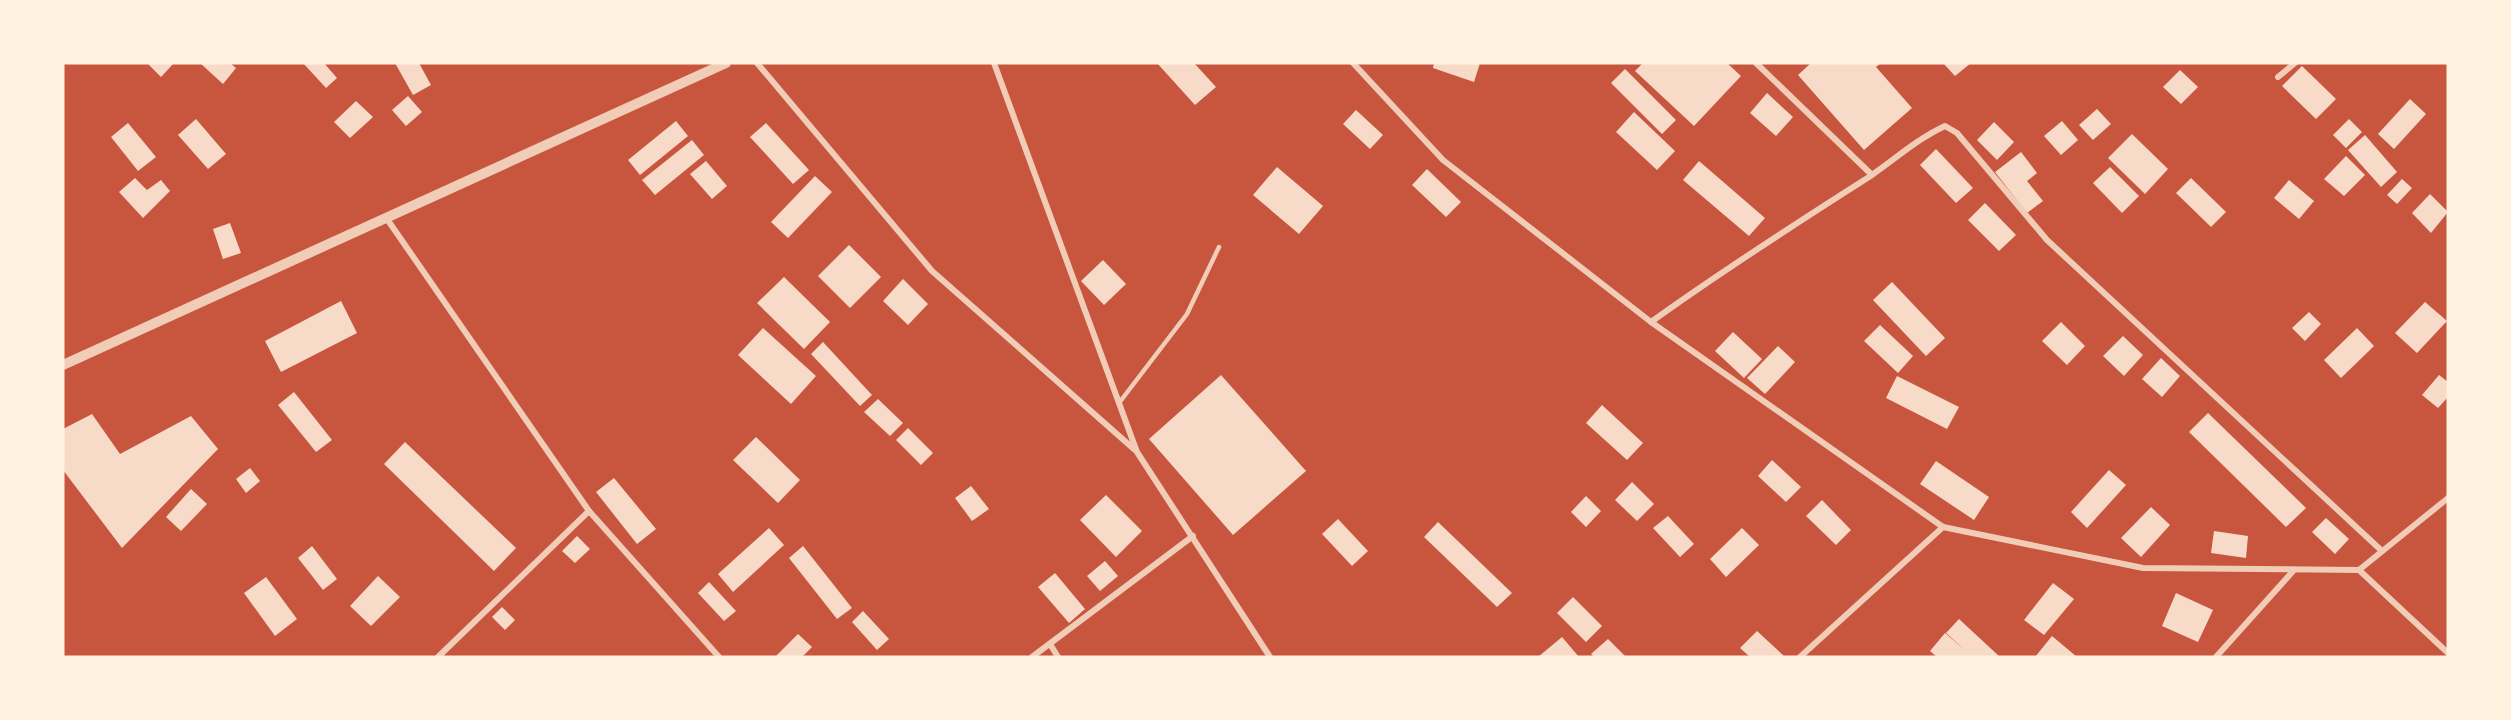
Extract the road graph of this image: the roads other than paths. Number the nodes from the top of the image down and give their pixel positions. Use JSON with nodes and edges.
{"nodes":[{"id":1,"x":726,"y":63,"type":"edge"},
{"id":2,"x":757,"y":63,"type":"edge"},
{"id":3,"x":994,"y":63,"type":"edge"},
{"id":4,"x":1353,"y":63,"type":"edge"},
{"id":5,"x":1756,"y":63,"type":"edge"},
{"id":6,"x":2295,"y":63,"type":"edge"},
{"id":7,"x":2278,"y":77,"type":"dead end"},
{"id":8,"x":1872,"y":175,"type":"junction"},
{"id":9,"x":387,"y":219,"type":"junction"},
{"id":10,"x":1219,"y":247,"type":"dead end"},
{"id":11,"x":1651,"y":322,"type":"junction"},
{"id":12,"x":63,"y":365,"type":"edge"},
{"id":13,"x":1119,"y":403,"type":"junction"},
{"id":14,"x":1137,"y":452,"type":"junction"},
{"id":15,"x":2448,"y":498,"type":"edge"},
{"id":16,"x":589,"y":511,"type":"junction"},
{"id":17,"x":1943,"y":527,"type":"junction"},
{"id":18,"x":1192,"y":536,"type":"junction"},
{"id":19,"x":2382,"y":551,"type":"junction"},
{"id":20,"x":2294,"y":570,"type":"junction"},
{"id":21,"x":2359,"y":570,"type":"junction"},
{"id":22,"x":1050,"y":644,"type":"junction"},
{"id":23,"x":2448,"y":653,"type":"edge"},
{"id":24,"x":438,"y":657,"type":"edge"},
{"id":25,"x":719,"y":657,"type":"edge"},
{"id":26,"x":1032,"y":657,"type":"edge"},
{"id":27,"x":1058,"y":657,"type":"edge"},
{"id":28,"x":1270,"y":657,"type":"edge"},
{"id":29,"x":1800,"y":657,"type":"edge"},
{"id":30,"x":2216,"y":657,"type":"edge"}],
"edges":[{"from":1,"to":9,"type":"street"},
{"from":2,"to":14,"type":"street"},
{"from":3,"to":13,"type":"street"},
{"from":4,"to":11,"type":"street"},
{"from":5,"to":8,"type":"street"},
{"from":6,"to":7,"type":"street"},
{"from":8,"to":11,"type":"street"},
{"from":8,"to":19,"type":"street"},
{"from":9,"to":12,"type":"street"},
{"from":9,"to":16,"type":"street"},
{"from":10,"to":13,"type":"lane"},
{"from":11,"to":17,"type":"street"},
{"from":13,"to":14,"type":"street"},
{"from":14,"to":18,"type":"street"},
{"from":15,"to":19,"type":"street"},
{"from":16,"to":24,"type":"street"},
{"from":16,"to":25,"type":"street"},
{"from":17,"to":20,"type":"street"},
{"from":17,"to":29,"type":"street"},
{"from":18,"to":22,"type":"street"},
{"from":18,"to":28,"type":"street"},
{"from":19,"to":21,"type":"street"},
{"from":20,"to":21,"type":"street"},
{"from":20,"to":30,"type":"street"},
{"from":21,"to":23,"type":"street"},
{"from":22,"to":26,"type":"street"},
{"from":22,"to":27,"type":"street"}]}
